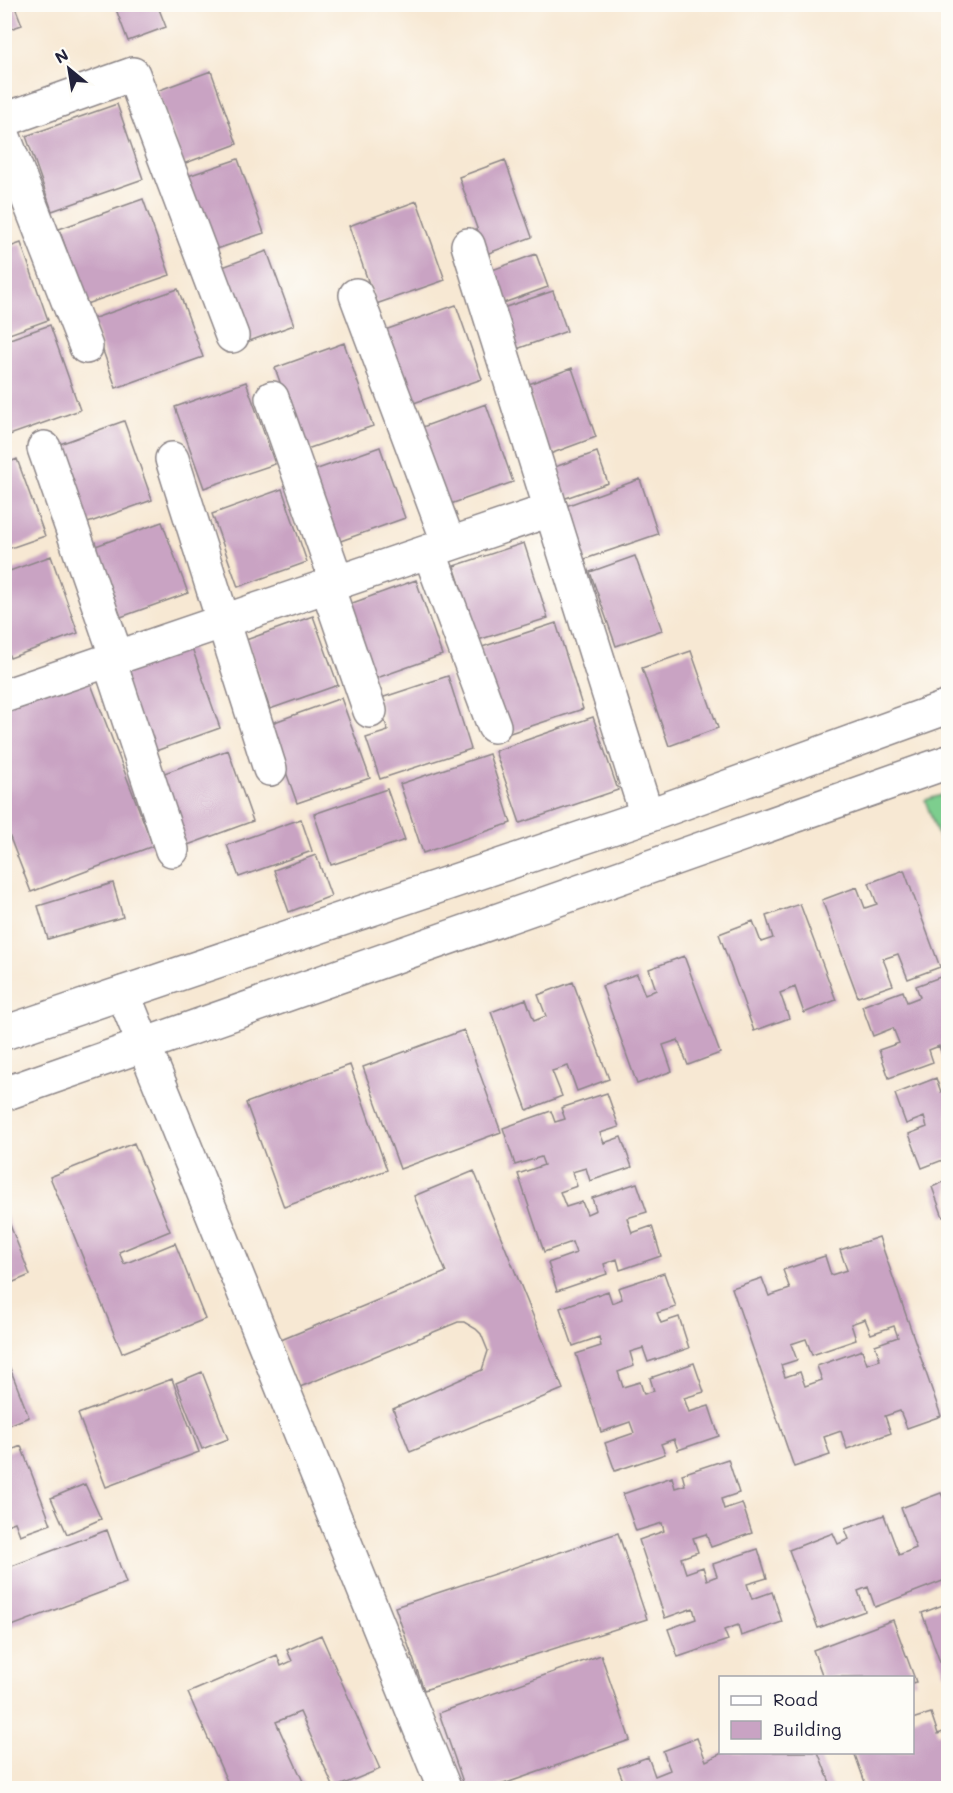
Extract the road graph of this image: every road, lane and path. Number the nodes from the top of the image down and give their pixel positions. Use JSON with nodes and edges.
{"nodes":[{"id":1,"x":4,"y":120,"type":"edge"},
{"id":2,"x":4,"y":137,"type":"edge"},
{"id":3,"x":468,"y":245,"type":"dead end"},
{"id":4,"x":356,"y":295,"type":"dead end"},
{"id":5,"x":232,"y":336,"type":"dead end"},
{"id":6,"x":86,"y":347,"type":"dead end"},
{"id":7,"x":272,"y":398,"type":"dead end"},
{"id":8,"x":44,"y":448,"type":"dead end"},
{"id":9,"x":172,"y":459,"type":"dead end"},
{"id":10,"x":550,"y":510,"type":"junction"},
{"id":11,"x":439,"y":548,"type":"junction"},
{"id":12,"x":332,"y":584,"type":"junction"},
{"id":13,"x":223,"y":621,"type":"junction"},
{"id":14,"x":113,"y":659,"type":"junction"},
{"id":15,"x":7,"y":688,"type":"edge"},
{"id":16,"x":948,"y":707,"type":"edge"},
{"id":17,"x":370,"y":711,"type":"dead end"},
{"id":18,"x":494,"y":726,"type":"dead end"},
{"id":19,"x":948,"y":762,"type":"edge"},
{"id":20,"x":270,"y":769,"type":"dead end"},
{"id":21,"x":647,"y":816,"type":"junction"},
{"id":22,"x":172,"y":850,"type":"dead end"},
{"id":23,"x":123,"y":993,"type":"junction"},
{"id":24,"x":4,"y":1033,"type":"edge"},
{"id":25,"x":143,"y":1046,"type":"junction"},
{"id":26,"x":4,"y":1094,"type":"edge"},
{"id":27,"x":444,"y":1788,"type":"edge"}],
"edges":[{"from":1,"to":5,"type":"street"},
{"from":2,"to":6,"type":"street"},
{"from":3,"to":10,"type":"street"},
{"from":4,"to":11,"type":"street"},
{"from":7,"to":12,"type":"street"},
{"from":8,"to":14,"type":"street"},
{"from":9,"to":13,"type":"street"},
{"from":10,"to":11,"type":"street"},
{"from":10,"to":21,"type":"street"},
{"from":11,"to":12,"type":"street"},
{"from":11,"to":18,"type":"street"},
{"from":12,"to":13,"type":"street"},
{"from":12,"to":17,"type":"street"},
{"from":13,"to":14,"type":"street"},
{"from":13,"to":20,"type":"street"},
{"from":14,"to":15,"type":"street"},
{"from":14,"to":22,"type":"street"},
{"from":16,"to":21,"type":"street"},
{"from":19,"to":25,"type":"street"},
{"from":21,"to":23,"type":"street"},
{"from":23,"to":24,"type":"street"},
{"from":23,"to":25,"type":"street"},
{"from":25,"to":26,"type":"street"},
{"from":25,"to":27,"type":"street"}]}
